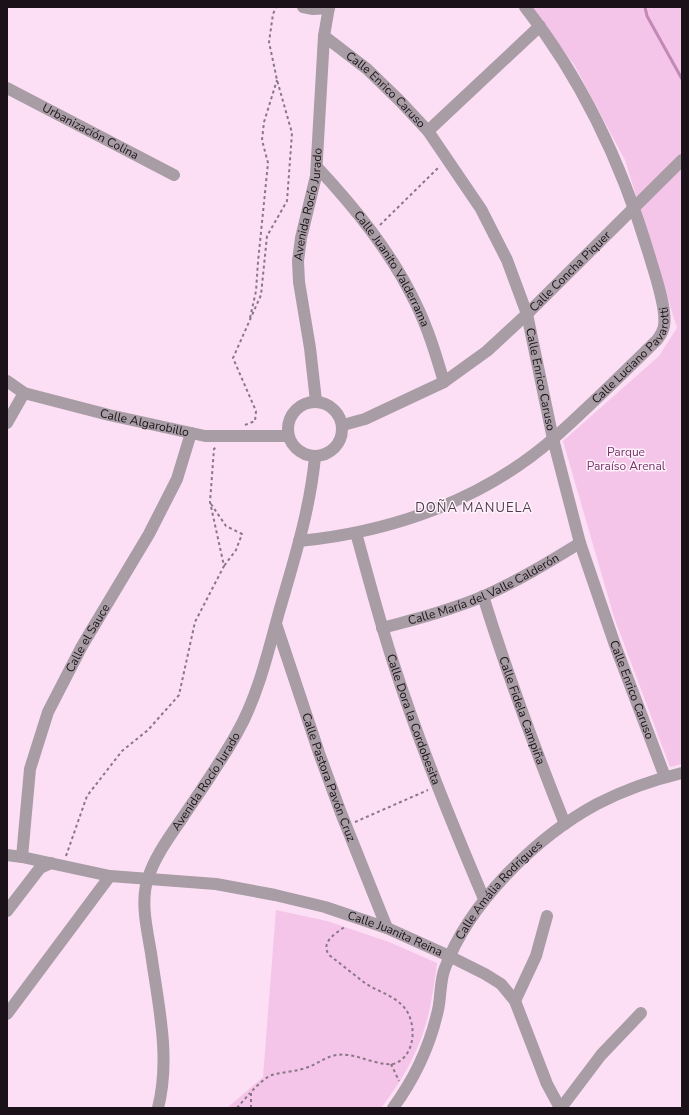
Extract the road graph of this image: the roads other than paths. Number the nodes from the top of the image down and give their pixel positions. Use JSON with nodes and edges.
{"nodes":[{"id":1,"x":303,"y":7,"type":"edge"},
{"id":2,"x":525,"y":7,"type":"edge"},
{"id":3,"x":329,"y":8,"type":"edge"},
{"id":4,"x":540,"y":26,"type":"junction"},
{"id":5,"x":324,"y":36,"type":"junction"},
{"id":6,"x":7,"y":88,"type":"edge"},
{"id":7,"x":428,"y":131,"type":"junction"},
{"id":8,"x":682,"y":160,"type":"edge"},
{"id":9,"x":317,"y":167,"type":"junction"},
{"id":10,"x":174,"y":175,"type":"dead end"},
{"id":11,"x":634,"y":207,"type":"junction"},
{"id":12,"x":527,"y":314,"type":"junction"},
{"id":13,"x":7,"y":381,"type":"edge"},
{"id":14,"x":444,"y":382,"type":"junction"},
{"id":15,"x":24,"y":393,"type":"junction"},
{"id":16,"x":316,"y":401,"type":"junction"},
{"id":17,"x":7,"y":423,"type":"edge"},
{"id":18,"x":343,"y":425,"type":"junction"},
{"id":19,"x":191,"y":433,"type":"junction"},
{"id":20,"x":288,"y":436,"type":"junction"},
{"id":21,"x":553,"y":439,"type":"junction"},
{"id":22,"x":314,"y":456,"type":"junction"},
{"id":23,"x":356,"y":534,"type":"junction"},
{"id":24,"x":299,"y":541,"type":"junction"},
{"id":25,"x":580,"y":543,"type":"junction"},
{"id":26,"x":483,"y":596,"type":"junction"},
{"id":27,"x":276,"y":624,"type":"junction"},
{"id":28,"x":382,"y":628,"type":"junction"},
{"id":29,"x":682,"y":773,"type":"edge"},
{"id":30,"x":665,"y":777,"type":"junction"},
{"id":31,"x":565,"y":824,"type":"junction"},
{"id":32,"x":7,"y":855,"type":"edge"},
{"id":33,"x":22,"y":857,"type":"junction"},
{"id":34,"x":51,"y":864,"type":"junction"},
{"id":35,"x":110,"y":876,"type":"junction"},
{"id":36,"x":148,"y":878,"type":"junction"},
{"id":37,"x":484,"y":900,"type":"junction"},
{"id":38,"x":7,"y":910,"type":"edge"},
{"id":39,"x":547,"y":916,"type":"dead end"},
{"id":40,"x":387,"y":928,"type":"junction"},
{"id":41,"x":449,"y":956,"type":"junction"},
{"id":42,"x":515,"y":1001,"type":"junction"},
{"id":43,"x":641,"y":1013,"type":"dead end"},
{"id":44,"x":7,"y":1014,"type":"edge"},
{"id":45,"x":158,"y":1108,"type":"edge"},
{"id":46,"x":393,"y":1108,"type":"edge"},
{"id":47,"x":561,"y":1108,"type":"edge"}],
"edges":[{"from":1,"to":3,"type":"street"},
{"from":2,"to":4,"type":"street","name":"Calle Luciano Pavarotti"},
{"from":3,"to":5,"type":"street","name":"Avenida Rocío Jurado"},
{"from":4,"to":7,"type":"street"},
{"from":4,"to":11,"type":"street","name":"Calle Luciano Pavarotti"},
{"from":5,"to":7,"type":"street","name":"Calle Enrico Caruso"},
{"from":5,"to":9,"type":"street","name":"Avenida Rocío Jurado"},
{"from":6,"to":10,"type":"street","name":"Urbanización Colina"},
{"from":7,"to":12,"type":"street","name":"Calle Enrico Caruso"},
{"from":8,"to":11,"type":"street","name":"Calle Concha Piquer"},
{"from":9,"to":14,"type":"street","name":"Calle Juanito Valderrama"},
{"from":9,"to":16,"type":"street","name":"Avenida Rocío Jurado"},
{"from":11,"to":12,"type":"street","name":"Calle Concha Piquer"},
{"from":11,"to":21,"type":"street","name":"Calle Luciano Pavarotti"},
{"from":12,"to":14,"type":"street","name":"Calle Concha Piquer"},
{"from":12,"to":21,"type":"street","name":"Calle Enrico Caruso"},
{"from":13,"to":15,"type":"street","name":"Calle Algarobillo"},
{"from":14,"to":18,"type":"street","name":"Calle Concha Piquer"},
{"from":15,"to":17,"type":"street"},
{"from":15,"to":19,"type":"street","name":"Calle Algarobillo"},
{"from":16,"to":18,"type":"street"},
{"from":16,"to":20,"type":"street"},
{"from":18,"to":22,"type":"street"},
{"from":19,"to":20,"type":"street","name":"Calle Algarobillo"},
{"from":19,"to":33,"type":"street","name":"Calle el Sauce"},
{"from":20,"to":22,"type":"street"},
{"from":21,"to":23,"type":"street","name":"Calle Luciano Pavarotti"},
{"from":21,"to":25,"type":"street","name":"Calle Enrico Caruso"},
{"from":22,"to":24,"type":"street","name":"Avenida Rocío Jurado"},
{"from":23,"to":24,"type":"street","name":"Calle Luciano Pavarotti"},
{"from":23,"to":28,"type":"street","name":"Calle Dora la Cordobesita"},
{"from":24,"to":27,"type":"street","name":"Avenida Rocío Jurado"},
{"from":25,"to":26,"type":"street","name":"Calle María del Valle Calderón"},
{"from":25,"to":30,"type":"street","name":"Calle Enrico Caruso"},
{"from":26,"to":28,"type":"street","name":"Calle María del Valle Calderón"},
{"from":26,"to":31,"type":"street","name":"Calle Fidela Campiña"},
{"from":27,"to":36,"type":"street","name":"Avenida Rocío Jurado"},
{"from":27,"to":40,"type":"street","name":"Calle Pastora Pavón Cruz"},
{"from":28,"to":37,"type":"street","name":"Calle Dora la Cordobesita"},
{"from":29,"to":30,"type":"street","name":"Calle Amália Rodrigues"},
{"from":30,"to":31,"type":"street","name":"Calle Amália Rodrigues"},
{"from":31,"to":37,"type":"street","name":"Calle Amália Rodrigues"},
{"from":32,"to":33,"type":"street","name":"Calle Juanita Reina"},
{"from":33,"to":34,"type":"street","name":"Calle Juanita Reina"},
{"from":34,"to":35,"type":"street","name":"Calle Juanita Reina"},
{"from":34,"to":38,"type":"street"},
{"from":35,"to":36,"type":"street","name":"Calle Juanita Reina"},
{"from":35,"to":44,"type":"street"},
{"from":36,"to":40,"type":"street","name":"Calle Juanita Reina"},
{"from":36,"to":45,"type":"street","name":"Avenida Rocío Jurado"},
{"from":37,"to":41,"type":"street","name":"Calle Amália Rodrigues"},
{"from":39,"to":42,"type":"street"},
{"from":40,"to":41,"type":"street","name":"Calle Juanita Reina"},
{"from":41,"to":42,"type":"street","name":"Calle Juanita Reina"},
{"from":41,"to":46,"type":"street","name":"Calle Amália Rodrigues"},
{"from":42,"to":47,"type":"street","name":"Calle Juanita Reina"},
{"from":43,"to":47,"type":"street"}]}
